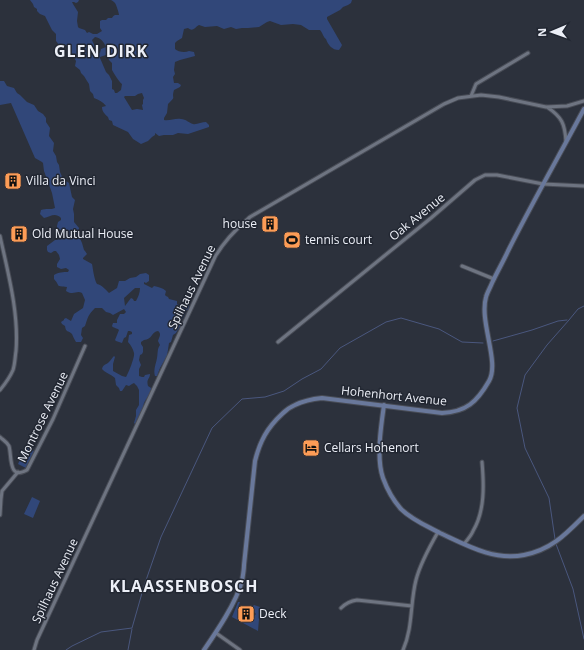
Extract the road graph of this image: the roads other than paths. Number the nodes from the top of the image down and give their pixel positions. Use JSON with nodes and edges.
{"nodes":[{"id":1,"x":528,"y":53,"type":"dead end"},
{"id":2,"x":471,"y":96,"type":"junction"},
{"id":3,"x":584,"y":101,"type":"edge"},
{"id":4,"x":546,"y":107,"type":"junction"},
{"id":5,"x":584,"y":109,"type":"edge"},
{"id":6,"x":566,"y":142,"type":"junction"},
{"id":7,"x":544,"y":184,"type":"junction"},
{"id":8,"x":584,"y":186,"type":"edge"},
{"id":9,"x":0,"y":236,"type":"edge"},
{"id":10,"x":462,"y":266,"type":"dead end"},
{"id":11,"x":494,"y":279,"type":"junction"},
{"id":12,"x":278,"y":342,"type":"dead end"},
{"id":13,"x":85,"y":346,"type":"dead end"},
{"id":14,"x":0,"y":390,"type":"edge"},
{"id":15,"x":384,"y":405,"type":"junction"},
{"id":16,"x":0,"y":437,"type":"edge"},
{"id":17,"x":482,"y":462,"type":"dead end"},
{"id":18,"x":18,"y":472,"type":"junction"},
{"id":19,"x":0,"y":515,"type":"edge"},
{"id":20,"x":584,"y":516,"type":"edge"},
{"id":21,"x":438,"y":532,"type":"junction"},
{"id":22,"x":464,"y":544,"type":"junction"},
{"id":23,"x":412,"y":606,"type":"junction"},
{"id":24,"x":341,"y":608,"type":"dead end"},
{"id":25,"x":216,"y":633,"type":"junction"},
{"id":26,"x":34,"y":650,"type":"edge"},
{"id":27,"x":204,"y":650,"type":"edge"},
{"id":28,"x":240,"y":650,"type":"edge"},
{"id":29,"x":403,"y":650,"type":"edge"}],
"edges":[{"from":1,"to":2,"type":"street"},
{"from":2,"to":4,"type":"street","name":"Spilhaus Avenue"},
{"from":2,"to":26,"type":"street","name":"Spilhaus Avenue"},
{"from":3,"to":4,"type":"street","name":"Spilhaus Avenue"},
{"from":4,"to":6,"type":"street","name":"Spilhaus Avenue"},
{"from":5,"to":6,"type":"street","name":"Hohenhort Avenue"},
{"from":6,"to":7,"type":"street","name":"Hohenhort Avenue"},
{"from":7,"to":8,"type":"street","name":"Oak Avenue"},
{"from":7,"to":11,"type":"street","name":"Hohenhort Avenue"},
{"from":7,"to":12,"type":"street","name":"Oak Avenue"},
{"from":9,"to":14,"type":"street"},
{"from":10,"to":11,"type":"street"},
{"from":11,"to":15,"type":"street","name":"Hohenhort Avenue"},
{"from":13,"to":18,"type":"street","name":"Montrose Avenue"},
{"from":15,"to":21,"type":"street"},
{"from":15,"to":25,"type":"street","name":"Hohenhort Avenue"},
{"from":16,"to":18,"type":"street","name":"Montrose Avenue"},
{"from":17,"to":22,"type":"street"},
{"from":18,"to":19,"type":"street"},
{"from":20,"to":22,"type":"street"},
{"from":21,"to":22,"type":"street"},
{"from":21,"to":23,"type":"street"},
{"from":23,"to":24,"type":"street"},
{"from":23,"to":29,"type":"street"},
{"from":25,"to":27,"type":"street","name":"Hohenhort Avenue"},
{"from":25,"to":28,"type":"street"}]}
